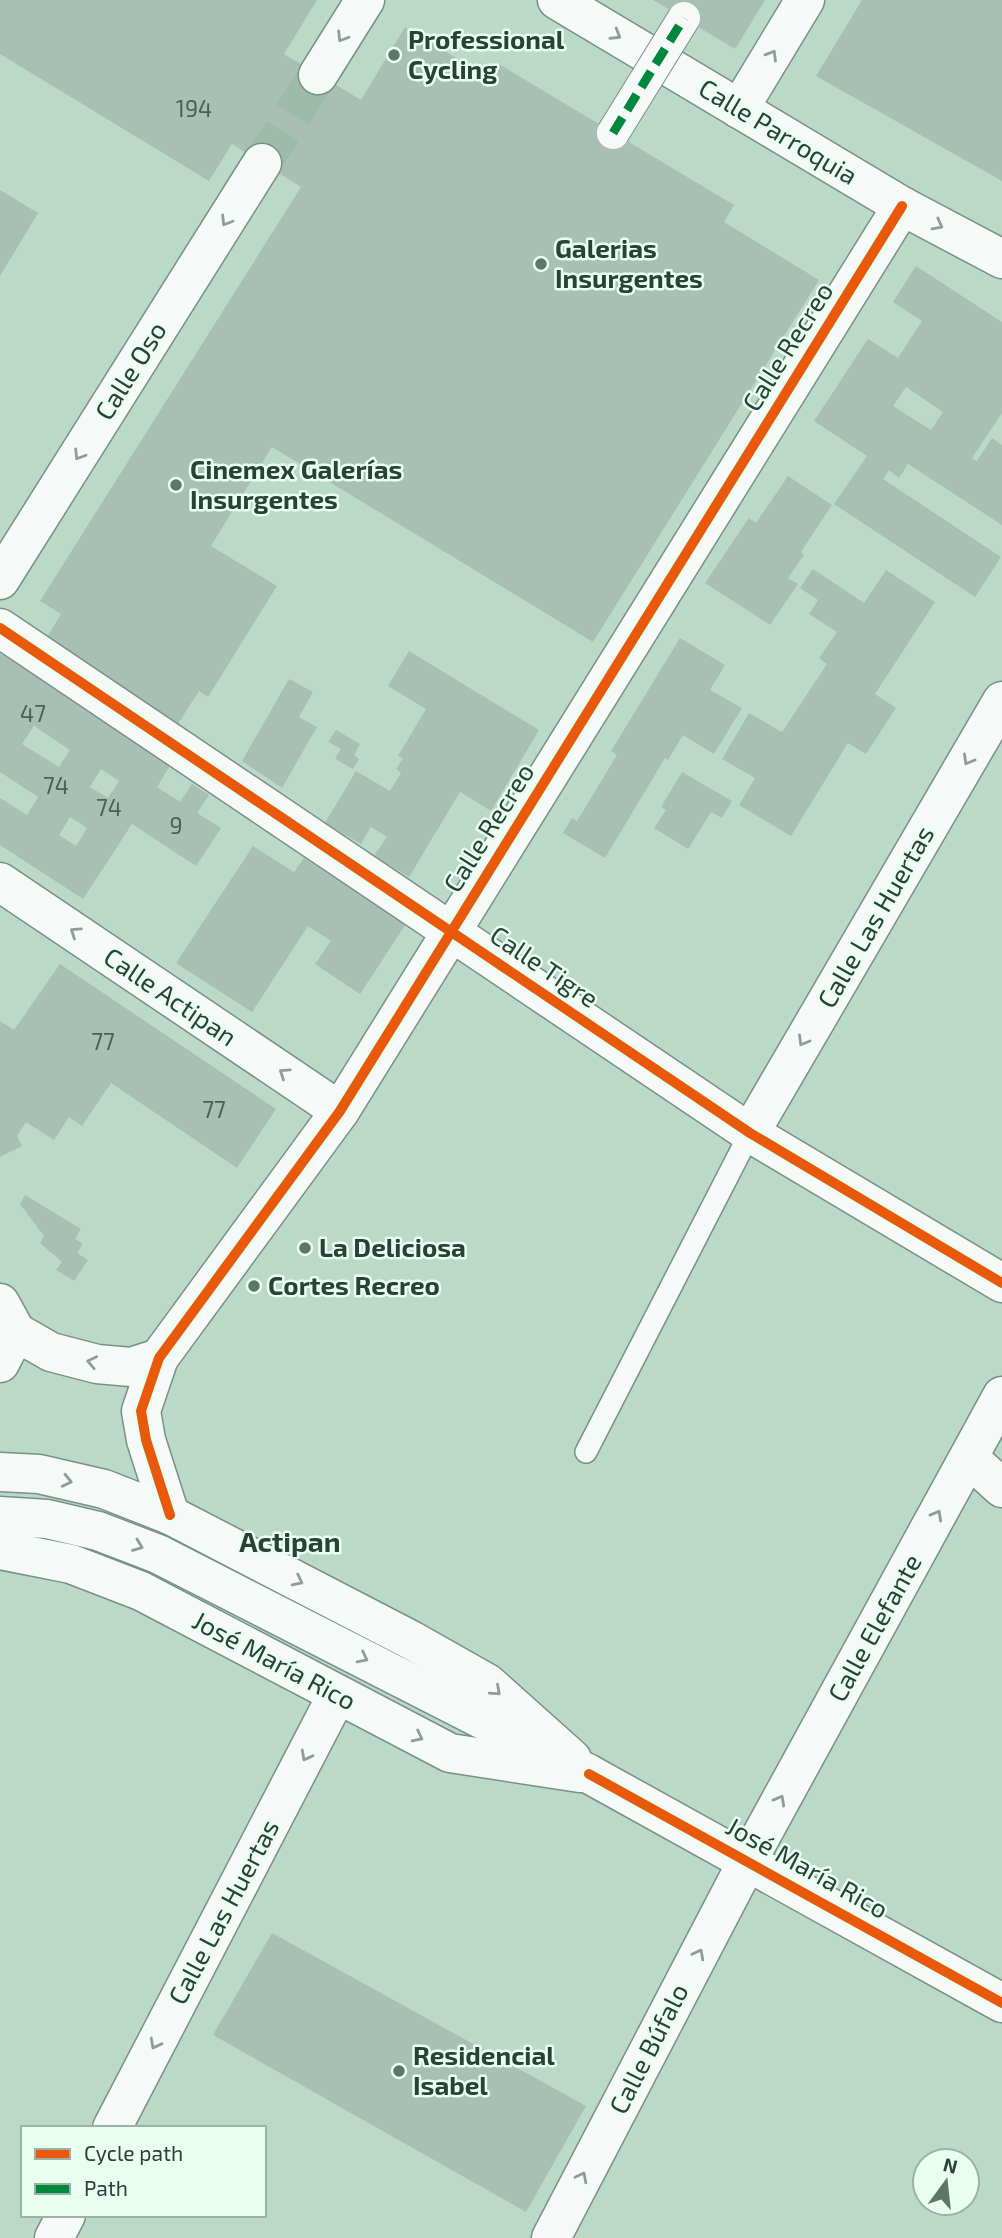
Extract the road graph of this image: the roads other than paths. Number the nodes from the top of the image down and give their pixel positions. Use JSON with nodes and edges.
{"nodes":[{"id":1,"x":365,"y":0,"type":"edge"},
{"id":2,"x":557,"y":0,"type":"edge"},
{"id":3,"x":805,"y":0,"type":"edge"},
{"id":4,"x":684,"y":18,"type":"dead end"},
{"id":5,"x":318,"y":75,"type":"tunnel mouth"},
{"id":6,"x":739,"y":109,"type":"junction"},
{"id":7,"x":613,"y":133,"type":"dead end"},
{"id":8,"x":262,"y":163,"type":"tunnel mouth"},
{"id":9,"x":902,"y":206,"type":"junction"},
{"id":10,"x":1002,"y":259,"type":"edge"},
{"id":11,"x":0,"y":580,"type":"edge"},
{"id":12,"x":0,"y":628,"type":"edge"},
{"id":13,"x":1002,"y":701,"type":"edge"},
{"id":14,"x":0,"y":882,"type":"edge"},
{"id":15,"x":452,"y":932,"type":"junction"},
{"id":16,"x":340,"y":1111,"type":"junction"},
{"id":17,"x":750,"y":1133,"type":"junction"},
{"id":18,"x":1002,"y":1283,"type":"edge"},
{"id":19,"x":5,"y":1332,"type":"edge"},
{"id":20,"x":159,"y":1358,"type":"junction"},
{"id":21,"x":1002,"y":1396,"type":"edge"},
{"id":22,"x":586,"y":1452,"type":"dead end"},
{"id":23,"x":969,"y":1458,"type":"junction"},
{"id":24,"x":0,"y":1472,"type":"edge"},
{"id":25,"x":1002,"y":1488,"type":"edge"},
{"id":26,"x":170,"y":1514,"type":"junction"},
{"id":27,"x":2,"y":1546,"type":"edge"},
{"id":28,"x":337,"y":1695,"type":"junction"},
{"id":29,"x":589,"y":1774,"type":"junction"},
{"id":30,"x":748,"y":1860,"type":"junction"},
{"id":31,"x":1002,"y":2003,"type":"edge"},
{"id":32,"x":112,"y":2126,"type":"edge"},
{"id":33,"x":65,"y":2217,"type":"edge"},
{"id":34,"x":54,"y":2238,"type":"edge"},
{"id":35,"x":551,"y":2238,"type":"edge"}],
"edges":[{"from":1,"to":5,"type":"main road","one_way":true},
{"from":2,"to":6,"type":"main road","name":"Calle Parroquia","one_way":true},
{"from":6,"to":3,"type":"main road","one_way":true},
{"from":4,"to":7,"type":"street","bridge":true},
{"from":6,"to":9,"type":"main road","name":"Calle Parroquia"},
{"from":8,"to":11,"type":"main road","name":"Calle Oso","one_way":true},
{"from":9,"to":10,"type":"main road","name":"Calle Parroquia","one_way":true},
{"from":9,"to":15,"type":"main road","name":"Calle Recreo"},
{"from":12,"to":15,"type":"main road","name":"Calle Tigre"},
{"from":13,"to":17,"type":"main road","name":"Calle Las Huertas","one_way":true},
{"from":16,"to":14,"type":"main road","name":"Calle Actipan","one_way":true},
{"from":15,"to":16,"type":"main road","name":"Calle Recreo"},
{"from":15,"to":17,"type":"main road","name":"Calle Tigre"},
{"from":16,"to":20,"type":"main road","name":"Calle Recreo"},
{"from":17,"to":18,"type":"main road","name":"Calle Tigre"},
{"from":17,"to":22,"type":"lane"},
{"from":20,"to":19,"type":"main road","one_way":true},
{"from":20,"to":26,"type":"main road","name":"Calle Recreo"},
{"from":21,"to":23,"type":"main road","name":"Calle Elefante"},
{"from":23,"to":25,"type":"main road"},
{"from":30,"to":23,"type":"main road","name":"Calle Elefante","one_way":true},
{"from":24,"to":26,"type":"main road","name":"José María Rico","one_way":true},
{"from":26,"to":29,"type":"main road","name":"José María Rico","one_way":true},
{"from":27,"to":28,"type":"main road","name":"José María Rico"},
{"from":27,"to":29,"type":"main road","one_way":true},
{"from":28,"to":29,"type":"main road","name":"José María Rico","one_way":true},
{"from":28,"to":32,"type":"main road","name":"Calle Las Huertas","one_way":true},
{"from":29,"to":30,"type":"main road","name":"José María Rico"},
{"from":30,"to":31,"type":"main road","name":"José María Rico"},
{"from":35,"to":30,"type":"main road","name":"Calle Búfalo","one_way":true},
{"from":33,"to":34,"type":"main road"}]}
